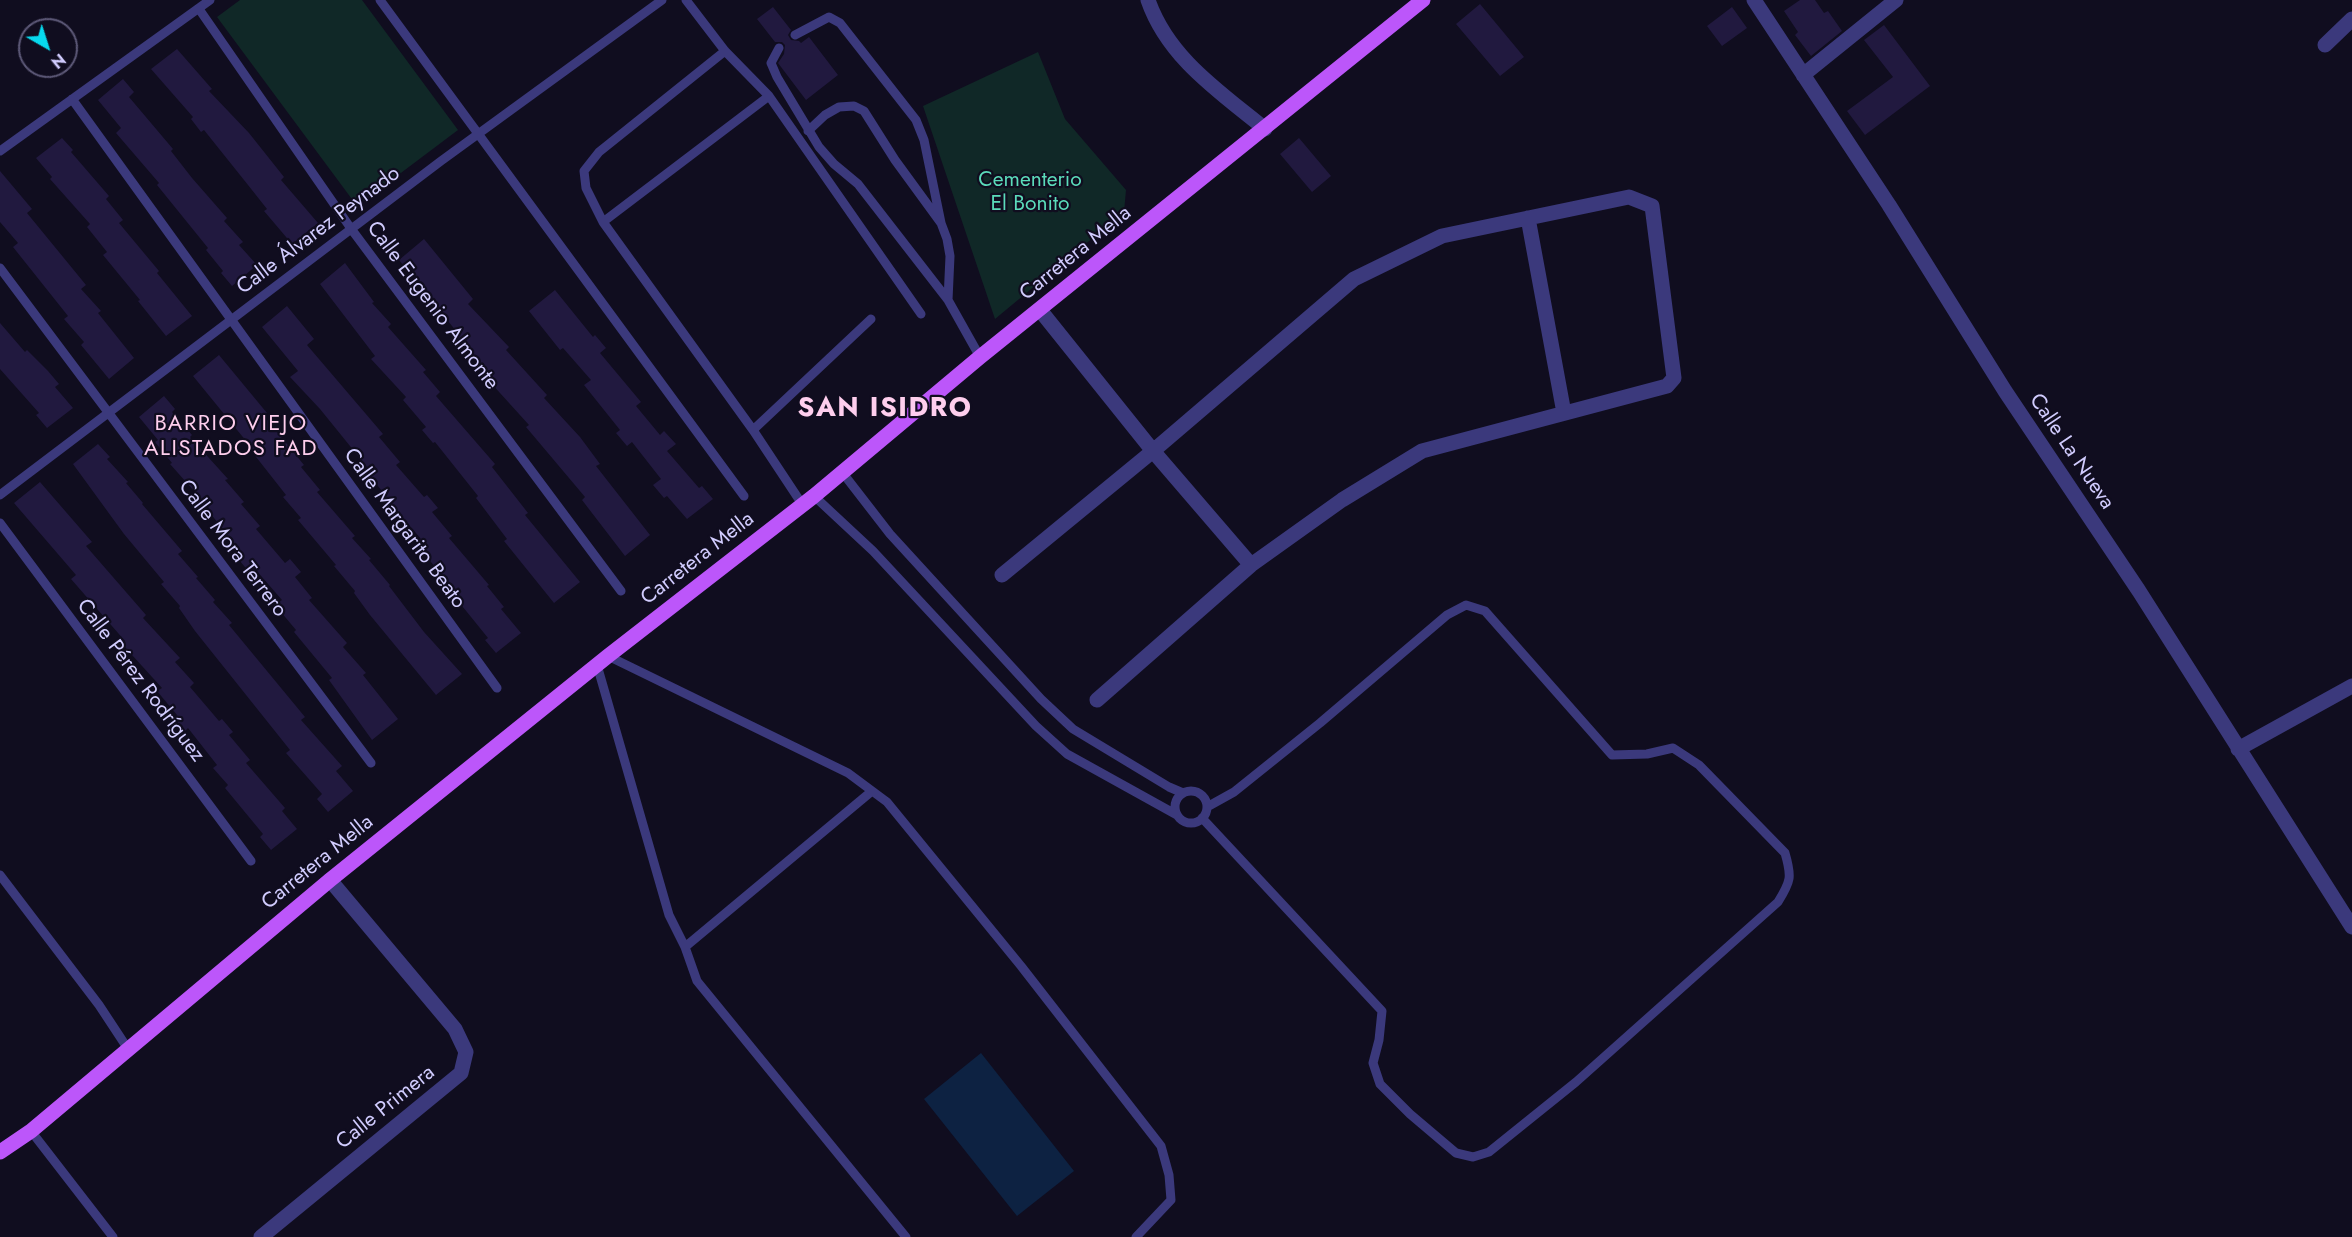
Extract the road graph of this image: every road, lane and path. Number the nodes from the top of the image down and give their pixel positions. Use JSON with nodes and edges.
{"nodes":[{"id":1,"x":210,"y":0,"type":"edge"},
{"id":2,"x":380,"y":0,"type":"edge"},
{"id":3,"x":662,"y":0,"type":"edge"},
{"id":4,"x":686,"y":0,"type":"edge"},
{"id":5,"x":1148,"y":0,"type":"edge"},
{"id":6,"x":1423,"y":0,"type":"edge"},
{"id":7,"x":1754,"y":0,"type":"edge"},
{"id":8,"x":1896,"y":0,"type":"edge"},
{"id":9,"x":199,"y":9,"type":"junction"},
{"id":10,"x":2352,"y":19,"type":"edge"},
{"id":11,"x":795,"y":35,"type":"dead end"},
{"id":12,"x":2325,"y":45,"type":"dead end"},
{"id":13,"x":779,"y":48,"type":"dead end"},
{"id":14,"x":725,"y":51,"type":"junction"},
{"id":15,"x":1803,"y":75,"type":"junction"},
{"id":16,"x":769,"y":96,"type":"junction"},
{"id":17,"x":72,"y":99,"type":"junction"},
{"id":18,"x":1265,"y":129,"type":"junction"},
{"id":19,"x":808,"y":131,"type":"junction"},
{"id":20,"x":478,"y":135,"type":"junction"},
{"id":21,"x":0,"y":151,"type":"edge"},
{"id":22,"x":1528,"y":218,"type":"junction"},
{"id":23,"x":603,"y":222,"type":"junction"},
{"id":24,"x":941,"y":223,"type":"junction"},
{"id":25,"x":352,"y":230,"type":"junction"},
{"id":26,"x":0,"y":268,"type":"edge"},
{"id":27,"x":948,"y":300,"type":"junction"},
{"id":28,"x":1040,"y":310,"type":"junction"},
{"id":29,"x":921,"y":314,"type":"dead end"},
{"id":30,"x":871,"y":319,"type":"dead end"},
{"id":31,"x":231,"y":320,"type":"junction"},
{"id":32,"x":980,"y":357,"type":"junction"},
{"id":33,"x":1564,"y":413,"type":"junction"},
{"id":34,"x":107,"y":414,"type":"junction"},
{"id":35,"x":753,"y":430,"type":"junction"},
{"id":36,"x":1153,"y":451,"type":"junction"},
{"id":37,"x":842,"y":472,"type":"junction"},
{"id":38,"x":0,"y":495,"type":"edge"},
{"id":39,"x":744,"y":496,"type":"dead end"},
{"id":40,"x":808,"y":500,"type":"junction"},
{"id":41,"x":0,"y":523,"type":"edge"},
{"id":42,"x":1251,"y":565,"type":"junction"},
{"id":43,"x":1002,"y":575,"type":"dead end"},
{"id":44,"x":621,"y":591,"type":"dead end"},
{"id":45,"x":603,"y":660,"type":"junction"},
{"id":46,"x":2352,"y":686,"type":"edge"},
{"id":47,"x":496,"y":688,"type":"dead end"},
{"id":48,"x":1097,"y":700,"type":"dead end"},
{"id":49,"x":2238,"y":749,"type":"junction"},
{"id":50,"x":371,"y":764,"type":"dead end"},
{"id":51,"x":872,"y":791,"type":"junction"},
{"id":52,"x":1183,"y":793,"type":"junction"},
{"id":53,"x":1207,"y":807,"type":"junction"},
{"id":54,"x":1177,"y":815,"type":"junction"},
{"id":55,"x":1202,"y":818,"type":"junction"},
{"id":56,"x":251,"y":861,"type":"dead end"},
{"id":57,"x":0,"y":875,"type":"edge"},
{"id":58,"x":330,"y":880,"type":"junction"},
{"id":59,"x":2352,"y":927,"type":"edge"},
{"id":60,"x":685,"y":947,"type":"junction"},
{"id":61,"x":128,"y":1048,"type":"junction"},
{"id":62,"x":31,"y":1131,"type":"junction"},
{"id":63,"x":0,"y":1152,"type":"edge"},
{"id":64,"x":113,"y":1237,"type":"edge"},
{"id":65,"x":261,"y":1237,"type":"edge"},
{"id":66,"x":906,"y":1237,"type":"edge"},
{"id":67,"x":1136,"y":1237,"type":"edge"}],
"edges":[{"from":1,"to":9,"type":"lane"},
{"from":2,"to":20,"type":"lane"},
{"from":3,"to":20,"type":"lane","name":"Calle Álvarez Peynado"},
{"from":4,"to":14,"type":"lane"},
{"from":5,"to":18,"type":"street"},
{"from":6,"to":18,"type":"main road","name":"Carretera Mella"},
{"from":7,"to":15,"type":"street","name":"Calle La Nueva"},
{"from":8,"to":15,"type":"street"},
{"from":9,"to":17,"type":"lane"},
{"from":9,"to":25,"type":"lane","name":"Calle Eugenio Almonte"},
{"from":10,"to":12,"type":"street"},
{"from":11,"to":24,"type":"lane"},
{"from":13,"to":19,"type":"lane"},
{"from":14,"to":16,"type":"lane"},
{"from":14,"to":23,"type":"lane"},
{"from":15,"to":49,"type":"street","name":"Calle La Nueva"},
{"from":16,"to":23,"type":"lane"},
{"from":16,"to":29,"type":"lane"},
{"from":17,"to":21,"type":"lane"},
{"from":17,"to":31,"type":"lane","name":"Calle Margarito Beato"},
{"from":18,"to":28,"type":"main road","name":"Carretera Mella"},
{"from":19,"to":24,"type":"lane"},
{"from":19,"to":27,"type":"lane"},
{"from":20,"to":25,"type":"lane","name":"Calle Álvarez Peynado"},
{"from":20,"to":39,"type":"lane"},
{"from":22,"to":33,"type":"street"},
{"from":22,"to":33,"type":"street"},
{"from":22,"to":36,"type":"street"},
{"from":23,"to":35,"type":"lane"},
{"from":24,"to":27,"type":"lane"},
{"from":25,"to":31,"type":"lane","name":"Calle Álvarez Peynado"},
{"from":25,"to":44,"type":"lane","name":"Calle Eugenio Almonte"},
{"from":26,"to":34,"type":"lane","name":"Calle Mora Terrero"},
{"from":27,"to":32,"type":"lane"},
{"from":28,"to":32,"type":"main road","name":"Carretera Mella"},
{"from":28,"to":36,"type":"street"},
{"from":30,"to":35,"type":"lane"},
{"from":31,"to":34,"type":"lane","name":"Calle Álvarez Peynado"},
{"from":31,"to":47,"type":"lane","name":"Calle Margarito Beato"},
{"from":32,"to":37,"type":"main road","name":"Carretera Mella"},
{"from":33,"to":42,"type":"street"},
{"from":34,"to":38,"type":"lane","name":"Calle Álvarez Peynado"},
{"from":34,"to":50,"type":"lane","name":"Calle Mora Terrero"},
{"from":35,"to":40,"type":"lane"},
{"from":36,"to":42,"type":"street"},
{"from":36,"to":43,"type":"street"},
{"from":37,"to":40,"type":"main road","name":"Carretera Mella"},
{"from":37,"to":52,"type":"lane"},
{"from":40,"to":45,"type":"main road","name":"Carretera Mella"},
{"from":40,"to":54,"type":"lane"},
{"from":41,"to":56,"type":"lane","name":"Calle Pérez Rodríguez"},
{"from":42,"to":48,"type":"street"},
{"from":45,"to":51,"type":"lane"},
{"from":45,"to":58,"type":"main road","name":"Carretera Mella"},
{"from":45,"to":60,"type":"lane"},
{"from":46,"to":49,"type":"street"},
{"from":49,"to":59,"type":"street","name":"Calle La Nueva"},
{"from":51,"to":60,"type":"lane"},
{"from":51,"to":67,"type":"lane"},
{"from":52,"to":53,"type":"lane"},
{"from":52,"to":54,"type":"lane"},
{"from":53,"to":55,"type":"lane"},
{"from":53,"to":55,"type":"lane"},
{"from":54,"to":55,"type":"lane"},
{"from":57,"to":61,"type":"lane"},
{"from":58,"to":61,"type":"main road","name":"Carretera Mella"},
{"from":58,"to":65,"type":"street","name":"Calle Primera"},
{"from":60,"to":66,"type":"lane"},
{"from":61,"to":62,"type":"main road","name":"Carretera Mella"},
{"from":62,"to":63,"type":"main road","name":"Carretera Mella"},
{"from":62,"to":64,"type":"lane"}]}
